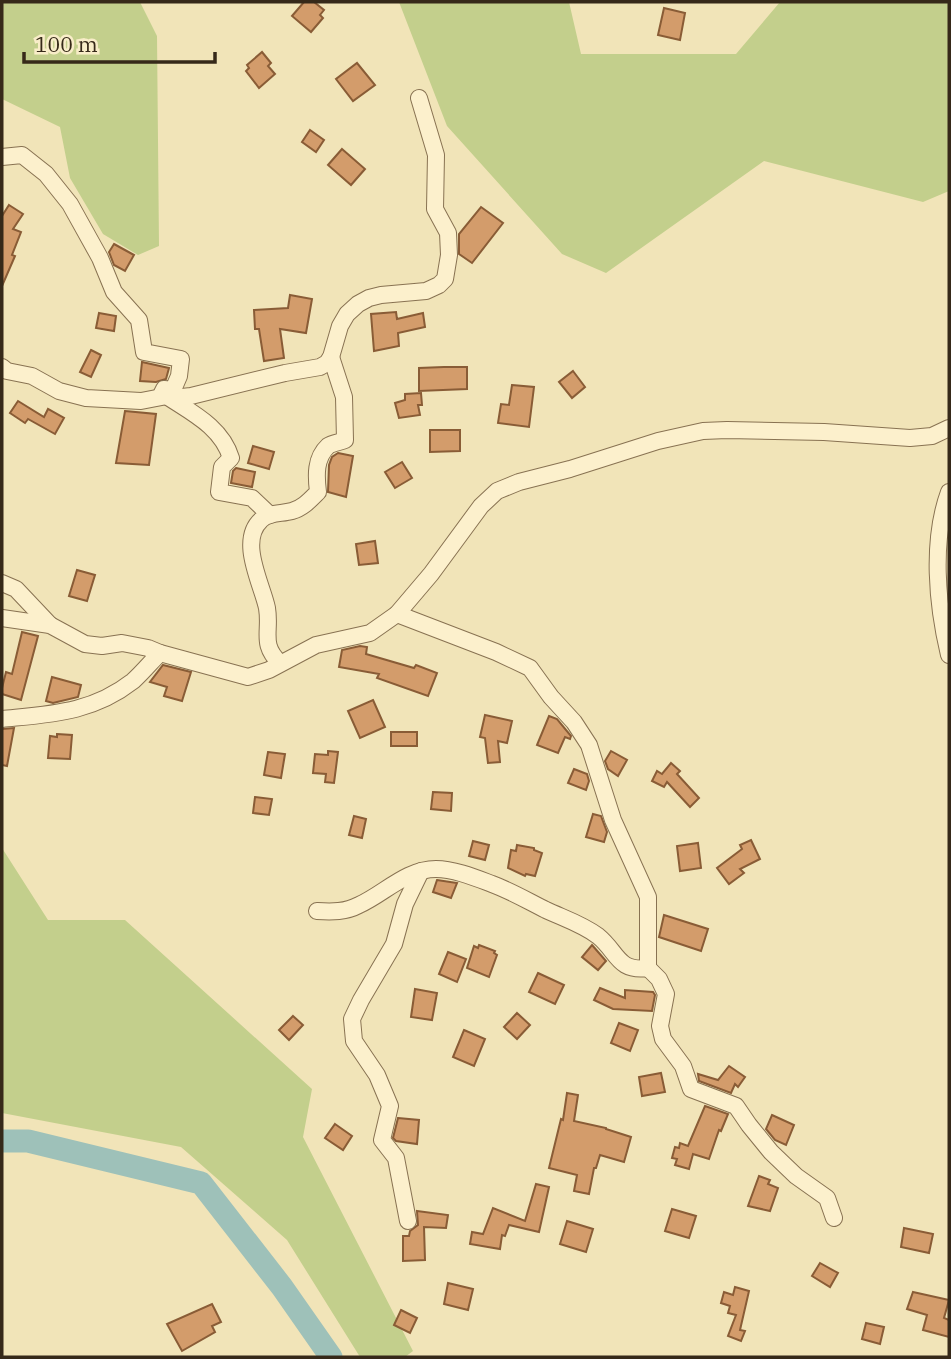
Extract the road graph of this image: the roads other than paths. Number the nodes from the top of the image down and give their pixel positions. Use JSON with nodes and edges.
{"nodes":[{"id":1,"x":419,"y":98,"type":"dead end"},
{"id":2,"x":2,"y":157,"type":"edge"},
{"id":3,"x":331,"y":357,"type":"junction"},
{"id":4,"x":2,"y":367,"type":"edge"},
{"id":5,"x":167,"y":396,"type":"junction"},
{"id":6,"x":949,"y":428,"type":"edge"},
{"id":7,"x":949,"y":492,"type":"edge"},
{"id":8,"x":270,"y":514,"type":"junction"},
{"id":9,"x":2,"y":583,"type":"edge"},
{"id":10,"x":397,"y":614,"type":"junction"},
{"id":11,"x":2,"y":618,"type":"edge"},
{"id":12,"x":50,"y":625,"type":"junction"},
{"id":13,"x":160,"y":653,"type":"junction"},
{"id":14,"x":949,"y":655,"type":"edge"},
{"id":15,"x":280,"y":663,"type":"junction"},
{"id":16,"x":2,"y":719,"type":"edge"},
{"id":17,"x":421,"y":871,"type":"junction"},
{"id":18,"x":317,"y":911,"type":"dead end"},
{"id":19,"x":648,"y":968,"type":"junction"},
{"id":20,"x":834,"y":1218,"type":"dead end"},
{"id":21,"x":408,"y":1221,"type":"dead end"}],
"edges":[{"from":1,"to":3,"type":"street"},
{"from":2,"to":5,"type":"street"},
{"from":3,"to":5,"type":"street"},
{"from":3,"to":8,"type":"street"},
{"from":4,"to":5,"type":"street"},
{"from":5,"to":8,"type":"street"},
{"from":6,"to":10,"type":"street"},
{"from":7,"to":14,"type":"street"},
{"from":8,"to":15,"type":"street"},
{"from":9,"to":12,"type":"street"},
{"from":10,"to":15,"type":"street"},
{"from":10,"to":19,"type":"street"},
{"from":11,"to":12,"type":"street"},
{"from":12,"to":13,"type":"street"},
{"from":13,"to":15,"type":"street"},
{"from":13,"to":16,"type":"street"},
{"from":17,"to":18,"type":"street"},
{"from":17,"to":19,"type":"street"},
{"from":17,"to":21,"type":"street"},
{"from":19,"to":20,"type":"street"}]}
